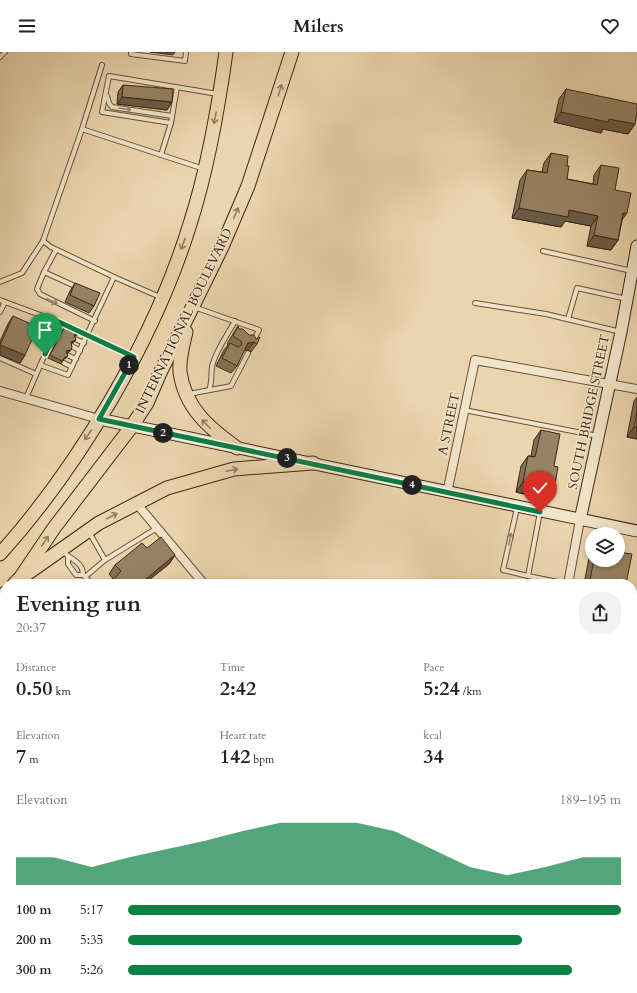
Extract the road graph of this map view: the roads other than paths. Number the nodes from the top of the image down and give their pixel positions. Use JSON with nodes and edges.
{"nodes":[{"id":1,"x":5,"y":52,"type":"edge"},
{"id":2,"x":131,"y":52,"type":"edge"},
{"id":3,"x":186,"y":52,"type":"edge"},
{"id":4,"x":226,"y":52,"type":"edge"},
{"id":5,"x":292,"y":52,"type":"edge"},
{"id":6,"x":0,"y":57,"type":"edge"},
{"id":7,"x":102,"y":65,"type":"dead end"},
{"id":8,"x":107,"y":83,"type":"junction"},
{"id":9,"x":177,"y":87,"type":"junction"},
{"id":10,"x":220,"y":94,"type":"junction"},
{"id":11,"x":172,"y":116,"type":"junction"},
{"id":12,"x":171,"y":122,"type":"junction"},
{"id":13,"x":82,"y":129,"type":"junction"},
{"id":14,"x":161,"y":155,"type":"junction"},
{"id":15,"x":205,"y":169,"type":"junction"},
{"id":16,"x":43,"y":241,"type":"junction"},
{"id":17,"x":637,"y":247,"type":"edge"},
{"id":18,"x":56,"y":250,"type":"junction"},
{"id":19,"x":543,"y":251,"type":"dead end"},
{"id":20,"x":632,"y":271,"type":"junction"},
{"id":21,"x":44,"y":272,"type":"junction"},
{"id":22,"x":114,"y":277,"type":"junction"},
{"id":23,"x":0,"y":282,"type":"edge"},
{"id":24,"x":84,"y":290,"type":"edge"},
{"id":25,"x":98,"y":296,"type":"edge"},
{"id":26,"x":161,"y":298,"type":"junction"},
{"id":27,"x":104,"y":299,"type":"junction"},
{"id":28,"x":627,"y":299,"type":"junction"},
{"id":29,"x":0,"y":300,"type":"edge"},
{"id":30,"x":5,"y":302,"type":"junction"},
{"id":31,"x":475,"y":303,"type":"dead end"},
{"id":32,"x":0,"y":312,"type":"edge"},
{"id":33,"x":191,"y":312,"type":"junction"},
{"id":34,"x":568,"y":319,"type":"junction"},
{"id":35,"x":95,"y":320,"type":"junction"},
{"id":36,"x":235,"y":321,"type":"junction"},
{"id":37,"x":59,"y":322,"type":"junction"},
{"id":38,"x":242,"y":324,"type":"junction"},
{"id":39,"x":250,"y":327,"type":"junction"},
{"id":40,"x":56,"y":329,"type":"junction"},
{"id":41,"x":238,"y":329,"type":"edge"},
{"id":42,"x":61,"y":332,"type":"edge"},
{"id":43,"x":621,"y":332,"type":"junction"},
{"id":44,"x":247,"y":333,"type":"edge"},
{"id":45,"x":88,"y":335,"type":"junction"},
{"id":46,"x":52,"y":336,"type":"junction"},
{"id":47,"x":58,"y":339,"type":"edge"},
{"id":48,"x":75,"y":339,"type":"edge"},
{"id":49,"x":84,"y":343,"type":"junction"},
{"id":50,"x":252,"y":343,"type":"edge"},
{"id":51,"x":222,"y":345,"type":"junction"},
{"id":52,"x":48,"y":346,"type":"junction"},
{"id":53,"x":72,"y":346,"type":"edge"},
{"id":54,"x":53,"y":348,"type":"edge"},
{"id":55,"x":228,"y":348,"type":"edge"},
{"id":56,"x":80,"y":351,"type":"junction"},
{"id":57,"x":248,"y":353,"type":"edge"},
{"id":58,"x":67,"y":355,"type":"edge"},
{"id":59,"x":240,"y":355,"type":"edge"},
{"id":60,"x":134,"y":357,"type":"junction"},
{"id":61,"x":0,"y":358,"type":"edge"},
{"id":62,"x":245,"y":358,"type":"junction"},
{"id":63,"x":76,"y":359,"type":"junction"},
{"id":64,"x":64,"y":363,"type":"edge"},
{"id":65,"x":40,"y":364,"type":"junction"},
{"id":66,"x":72,"y":367,"type":"junction"},
{"id":67,"x":36,"y":374,"type":"junction"},
{"id":68,"x":609,"y":384,"type":"junction"},
{"id":69,"x":637,"y":389,"type":"edge"},
{"id":70,"x":209,"y":390,"type":"junction"},
{"id":71,"x":0,"y":391,"type":"edge"},
{"id":72,"x":186,"y":395,"type":"junction"},
{"id":73,"x":26,"y":398,"type":"junction"},
{"id":74,"x":464,"y":410,"type":"junction"},
{"id":75,"x":99,"y":419,"type":"junction"},
{"id":76,"x":132,"y":426,"type":"junction"},
{"id":77,"x":598,"y":436,"type":"junction"},
{"id":78,"x":237,"y":448,"type":"junction"},
{"id":79,"x":313,"y":463,"type":"junction"},
{"id":80,"x":448,"y":494,"type":"junction"},
{"id":81,"x":137,"y":504,"type":"junction"},
{"id":82,"x":517,"y":507,"type":"junction"},
{"id":83,"x":540,"y":512,"type":"junction"},
{"id":84,"x":580,"y":520,"type":"junction"},
{"id":85,"x":157,"y":528,"type":"junction"},
{"id":86,"x":88,"y":530,"type":"junction"},
{"id":87,"x":637,"y":531,"type":"edge"},
{"id":88,"x":0,"y":553,"type":"edge"},
{"id":89,"x":64,"y":553,"type":"junction"},
{"id":90,"x":105,"y":560,"type":"junction"},
{"id":91,"x":84,"y":576,"type":"junction"},
{"id":92,"x":528,"y":576,"type":"junction"},
{"id":93,"x":19,"y":579,"type":"edge"},
{"id":94,"x":20,"y":579,"type":"edge"},
{"id":95,"x":87,"y":579,"type":"edge"},
{"id":96,"x":200,"y":579,"type":"edge"},
{"id":97,"x":543,"y":579,"type":"edge"},
{"id":98,"x":569,"y":579,"type":"edge"}],
"edges":[{"from":1,"to":6,"type":"lane"},
{"from":2,"to":3,"type":"lane"},
{"from":4,"to":10,"type":"main road"},
{"from":33,"to":5,"type":"main road","name":"INTERNATIONAL BOULEVARD","one_way":true},
{"from":7,"to":13,"type":"lane"},
{"from":8,"to":9,"type":"lane"},
{"from":8,"to":11,"type":"lane","one_way":true},
{"from":8,"to":12,"type":"lane"},
{"from":9,"to":10,"type":"lane"},
{"from":9,"to":11,"type":"lane"},
{"from":10,"to":15,"type":"main road","one_way":true},
{"from":11,"to":12,"type":"lane"},
{"from":12,"to":14,"type":"lane"},
{"from":13,"to":14,"type":"lane"},
{"from":13,"to":16,"type":"lane"},
{"from":14,"to":15,"type":"lane"},
{"from":15,"to":26,"type":"main road","one_way":true},
{"from":16,"to":18,"type":"lane"},
{"from":16,"to":23,"type":"lane"},
{"from":17,"to":20,"type":"street","name":"SOUTH BRIDGE STREET"},
{"from":18,"to":21,"type":"lane"},
{"from":18,"to":22,"type":"lane"},
{"from":19,"to":20,"type":"lane"},
{"from":20,"to":28,"type":"street","name":"SOUTH BRIDGE STREET"},
{"from":21,"to":24,"type":"lane"},
{"from":21,"to":35,"type":"lane","one_way":true},
{"from":22,"to":26,"type":"lane"},
{"from":22,"to":27,"type":"lane"},
{"from":25,"to":27,"type":"lane"},
{"from":26,"to":60,"type":"main road"},
{"from":27,"to":35,"type":"lane"},
{"from":28,"to":34,"type":"lane"},
{"from":28,"to":43,"type":"street","name":"SOUTH BRIDGE STREET"},
{"from":29,"to":30,"type":"lane"},
{"from":30,"to":32,"type":"lane"},
{"from":30,"to":37,"type":"lane"},
{"from":31,"to":34,"type":"lane"},
{"from":33,"to":36,"type":"lane"},
{"from":33,"to":72,"type":"main road"},
{"from":33,"to":76,"type":"main road","name":"INTERNATIONAL BOULEVARD"},
{"from":34,"to":43,"type":"lane"},
{"from":35,"to":45,"type":"lane"},
{"from":36,"to":38,"type":"lane"},
{"from":36,"to":51,"type":"lane"},
{"from":37,"to":40,"type":"lane"},
{"from":37,"to":45,"type":"lane"},
{"from":38,"to":39,"type":"lane"},
{"from":38,"to":41,"type":"lane"},
{"from":39,"to":44,"type":"lane"},
{"from":39,"to":50,"type":"lane"},
{"from":40,"to":42,"type":"lane"},
{"from":40,"to":46,"type":"lane"},
{"from":43,"to":68,"type":"street","name":"SOUTH BRIDGE STREET"},
{"from":45,"to":49,"type":"lane"},
{"from":45,"to":60,"type":"lane"},
{"from":46,"to":47,"type":"lane"},
{"from":46,"to":52,"type":"lane"},
{"from":48,"to":49,"type":"lane"},
{"from":49,"to":56,"type":"lane"},
{"from":51,"to":55,"type":"lane"},
{"from":51,"to":70,"type":"lane"},
{"from":52,"to":54,"type":"lane"},
{"from":52,"to":65,"type":"lane"},
{"from":53,"to":56,"type":"lane"},
{"from":56,"to":63,"type":"lane"},
{"from":57,"to":62,"type":"lane"},
{"from":58,"to":63,"type":"lane"},
{"from":59,"to":62,"type":"lane"},
{"from":60,"to":75,"type":"main road"},
{"from":61,"to":67,"type":"lane"},
{"from":62,"to":70,"type":"lane"},
{"from":63,"to":66,"type":"lane"},
{"from":64,"to":66,"type":"lane"},
{"from":65,"to":66,"type":"lane"},
{"from":65,"to":67,"type":"lane"},
{"from":67,"to":73,"type":"lane"},
{"from":68,"to":69,"type":"street"},
{"from":68,"to":74,"type":"street","name":"A STREET"},
{"from":68,"to":77,"type":"street","name":"SOUTH BRIDGE STREET"},
{"from":70,"to":72,"type":"lane"},
{"from":71,"to":73,"type":"street"},
{"from":78,"to":72,"type":"main road","one_way":true},
{"from":73,"to":75,"type":"street"},
{"from":74,"to":77,"type":"lane"},
{"from":74,"to":80,"type":"street","name":"A STREET"},
{"from":75,"to":76,"type":"street"},
{"from":75,"to":88,"type":"main road","one_way":true},
{"from":76,"to":78,"type":"street"},
{"from":93,"to":76,"type":"main road","name":"INTERNATIONAL BOULEVARD","one_way":true},
{"from":77,"to":84,"type":"street","name":"SOUTH BRIDGE STREET"},
{"from":78,"to":79,"type":"street"},
{"from":79,"to":80,"type":"street"},
{"from":81,"to":79,"type":"main road","one_way":true},
{"from":80,"to":82,"type":"street"},
{"from":81,"to":85,"type":"street"},
{"from":86,"to":81,"type":"main road","one_way":true},
{"from":82,"to":83,"type":"street"},
{"from":92,"to":82,"type":"lane","one_way":true},
{"from":83,"to":84,"type":"street"},
{"from":83,"to":92,"type":"lane"},
{"from":84,"to":87,"type":"street"},
{"from":84,"to":98,"type":"street","name":"SOUTH BRIDGE STREET"},
{"from":85,"to":90,"type":"lane"},
{"from":85,"to":96,"type":"street"},
{"from":86,"to":89,"type":"main road"},
{"from":86,"to":90,"type":"lane"},
{"from":89,"to":91,"type":"lane"},
{"from":89,"to":91,"type":"lane"},
{"from":89,"to":94,"type":"main road"},
{"from":90,"to":91,"type":"lane"},
{"from":91,"to":95,"type":"lane"},
{"from":92,"to":97,"type":"lane"}]}
